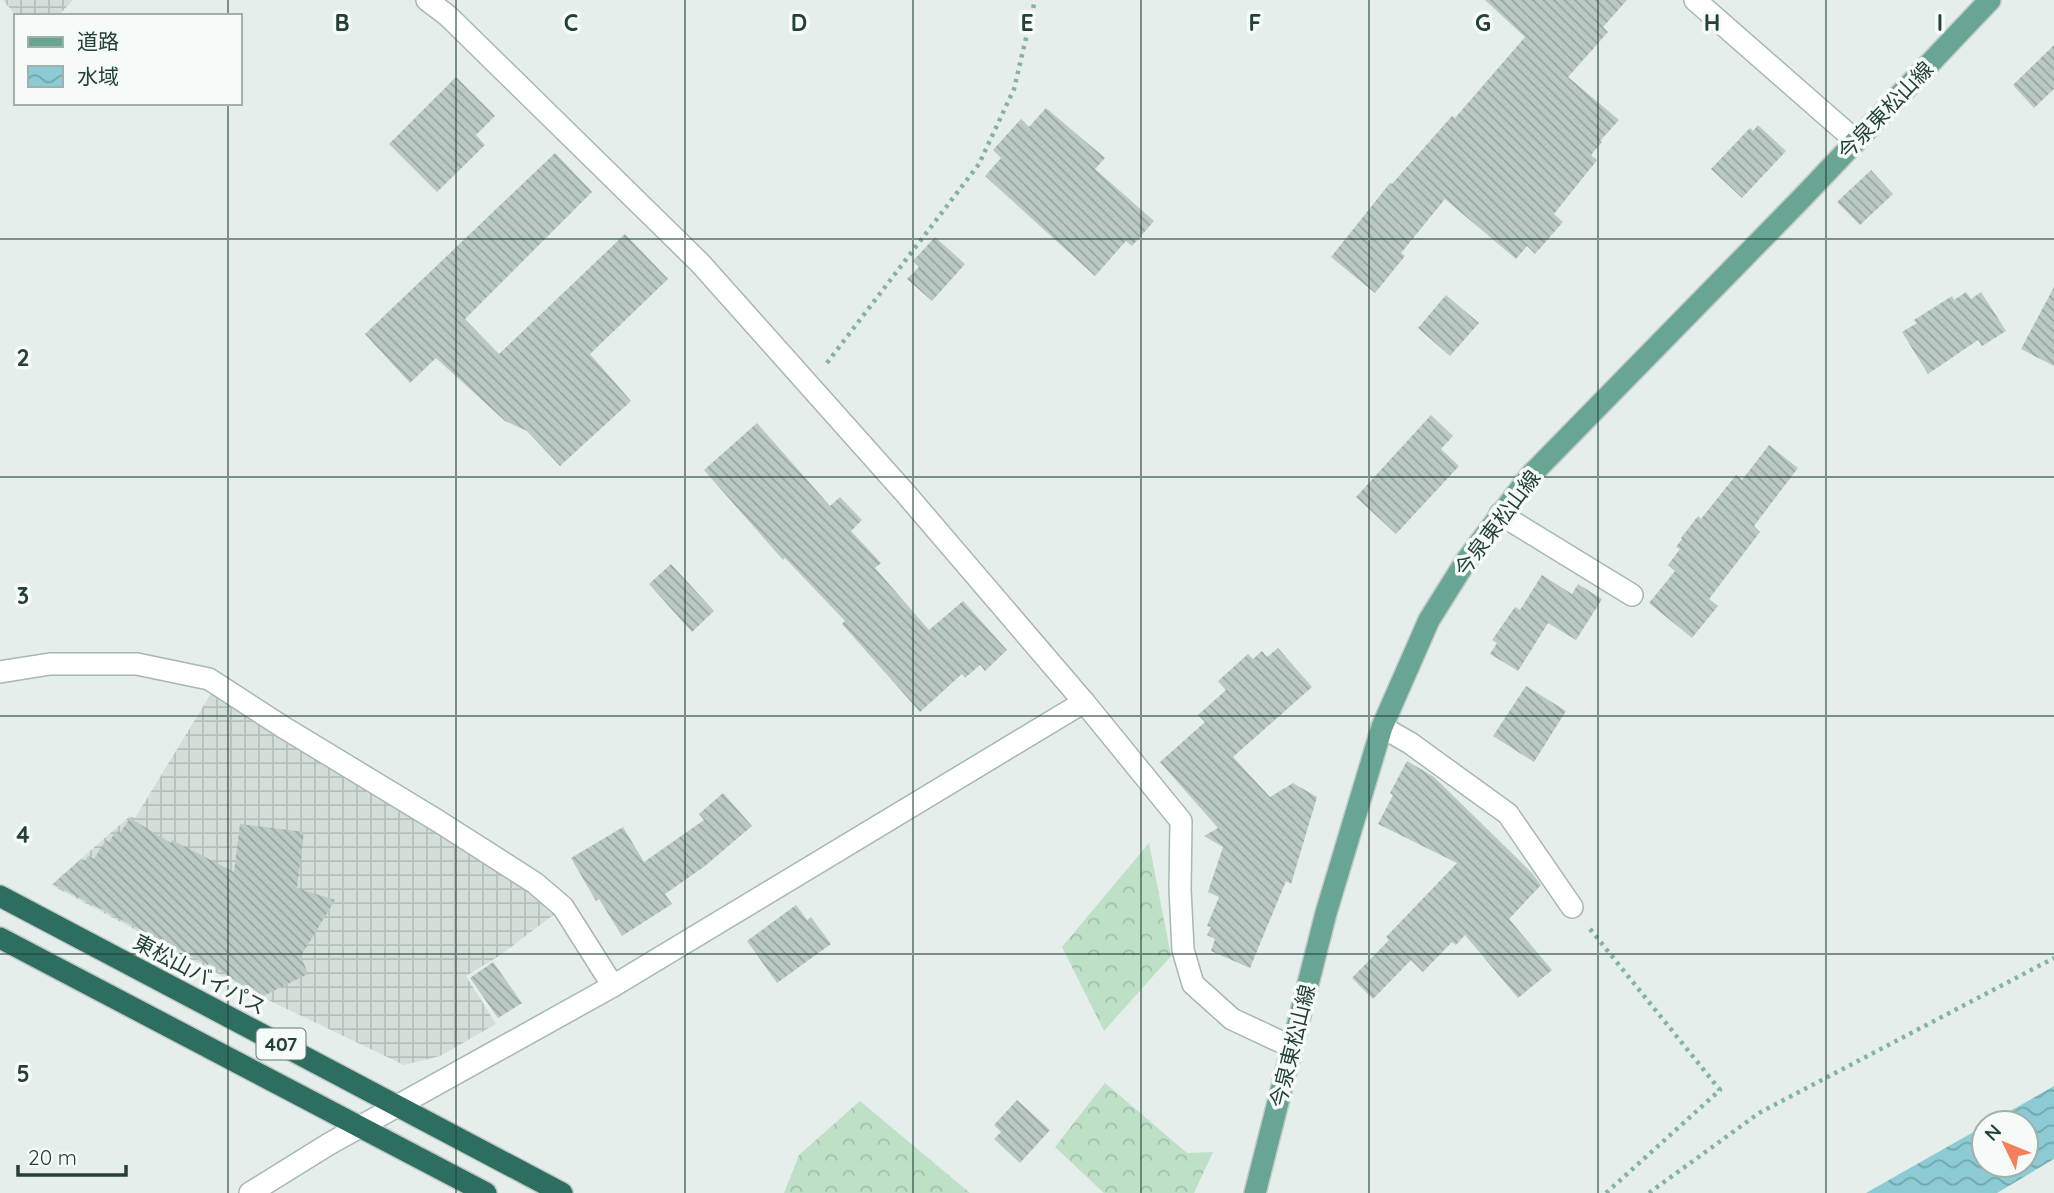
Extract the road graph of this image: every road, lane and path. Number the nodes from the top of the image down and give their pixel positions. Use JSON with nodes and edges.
{"nodes":[{"id":1,"x":427,"y":0,"type":"edge"},
{"id":2,"x":1035,"y":0,"type":"edge"},
{"id":3,"x":1695,"y":0,"type":"edge"},
{"id":4,"x":1990,"y":0,"type":"edge"},
{"id":5,"x":1856,"y":141,"type":"junction"},
{"id":6,"x":810,"y":386,"type":"junction"},
{"id":7,"x":1500,"y":514,"type":"junction"},
{"id":8,"x":1632,"y":595,"type":"dead end"},
{"id":9,"x":0,"y":672,"type":"edge"},
{"id":10,"x":1084,"y":702,"type":"junction"},
{"id":11,"x":1382,"y":727,"type":"junction"},
{"id":12,"x":0,"y":896,"type":"edge"},
{"id":13,"x":1572,"y":907,"type":"joint"},
{"id":14,"x":0,"y":938,"type":"edge"},
{"id":15,"x":2054,"y":958,"type":"edge"},
{"id":16,"x":613,"y":986,"type":"junction"},
{"id":17,"x":1292,"y":1047,"type":"junction"},
{"id":18,"x":398,"y":1106,"type":"junction"},
{"id":19,"x":361,"y":1127,"type":"junction"},
{"id":20,"x":250,"y":1193,"type":"edge"},
{"id":21,"x":486,"y":1193,"type":"edge"},
{"id":22,"x":562,"y":1193,"type":"edge"},
{"id":23,"x":1255,"y":1193,"type":"edge"},
{"id":24,"x":1606,"y":1193,"type":"edge"},
{"id":25,"x":1649,"y":1193,"type":"edge"}],
"edges":[{"from":1,"to":6,"type":"street"},
{"from":2,"to":6,"type":"path"},
{"from":3,"to":5,"type":"street"},
{"from":4,"to":5,"type":"main road","name":"今泉東松山線"},
{"from":5,"to":7,"type":"main road","name":"今泉東松山線"},
{"from":6,"to":10,"type":"street"},
{"from":7,"to":8,"type":"street"},
{"from":7,"to":11,"type":"main road","name":"今泉東松山線"},
{"from":9,"to":16,"type":"street"},
{"from":10,"to":16,"type":"street"},
{"from":10,"to":17,"type":"street"},
{"from":11,"to":13,"type":"street"},
{"from":11,"to":17,"type":"main road","name":"今泉東松山線"},
{"from":12,"to":18,"type":"highway","name":"東松山バイパス","number":"407"},
{"from":13,"to":24,"type":"path"},
{"from":14,"to":19,"type":"highway","number":"407"},
{"from":15,"to":25,"type":"path"},
{"from":16,"to":18,"type":"street"},
{"from":17,"to":23,"type":"main road","name":"今泉東松山線"},
{"from":18,"to":19,"type":"street"},
{"from":18,"to":22,"type":"highway","name":"東松山バイパス","number":"407"},
{"from":19,"to":20,"type":"street"},
{"from":19,"to":21,"type":"highway","number":"407"}]}
